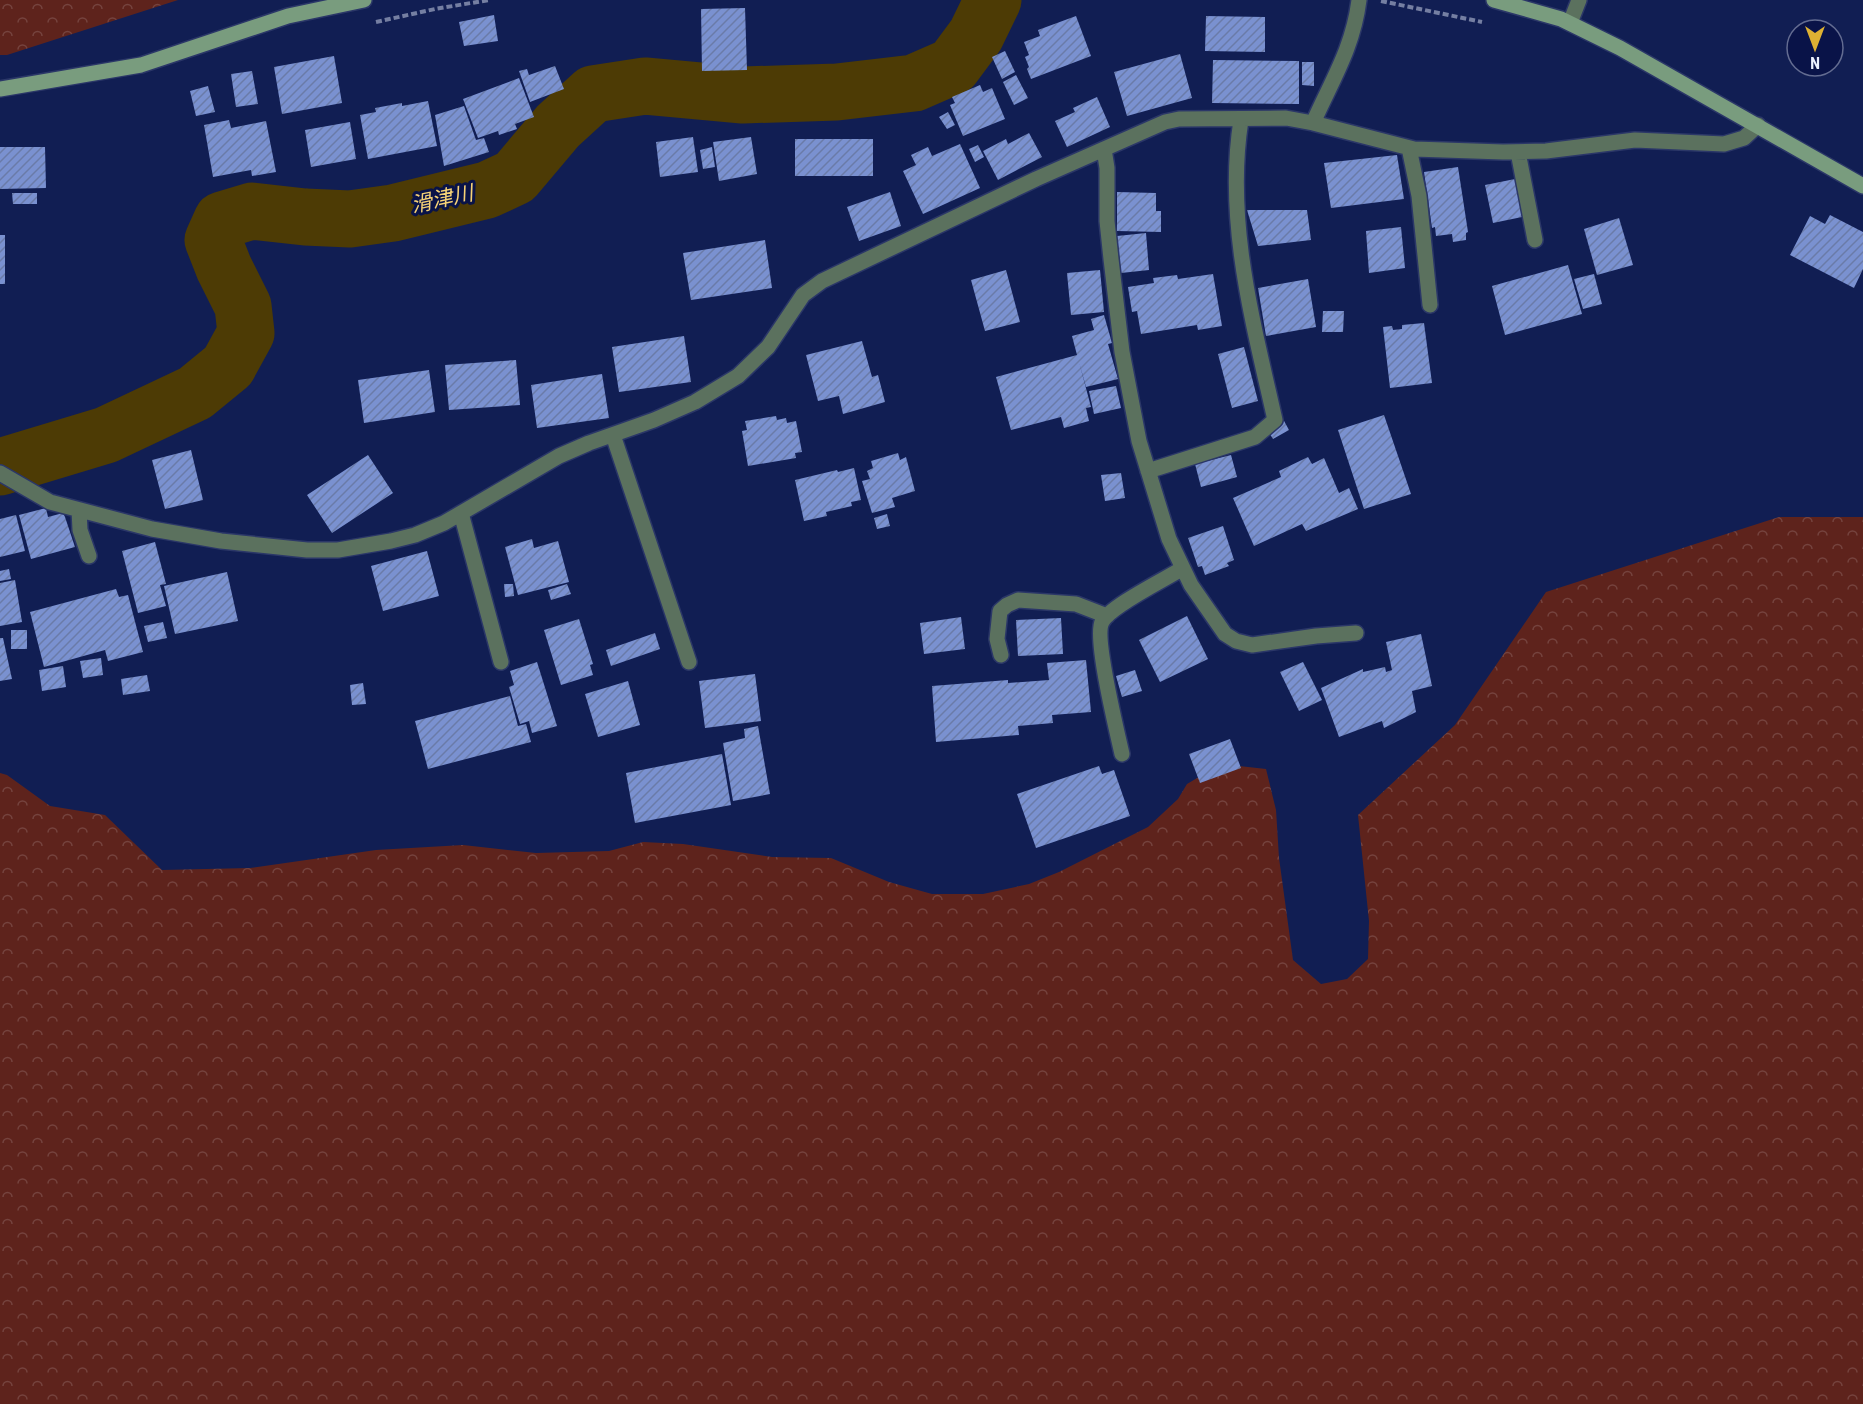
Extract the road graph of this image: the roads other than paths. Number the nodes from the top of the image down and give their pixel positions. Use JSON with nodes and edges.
{"nodes":[{"id":1,"x":364,"y":0,"type":"edge"},
{"id":2,"x":1359,"y":0,"type":"edge"},
{"id":3,"x":1494,"y":0,"type":"edge"},
{"id":4,"x":1579,"y":0,"type":"edge"},
{"id":5,"x":1570,"y":23,"type":"junction"},
{"id":6,"x":0,"y":89,"type":"edge"},
{"id":7,"x":1241,"y":120,"type":"junction"},
{"id":8,"x":1313,"y":123,"type":"junction"},
{"id":9,"x":1758,"y":125,"type":"junction"},
{"id":10,"x":1409,"y":148,"type":"junction"},
{"id":11,"x":1104,"y":149,"type":"junction"},
{"id":12,"x":1518,"y":152,"type":"junction"},
{"id":13,"x":1863,"y":186,"type":"edge"},
{"id":14,"x":1535,"y":240,"type":"dead end"},
{"id":15,"x":1430,"y":305,"type":"dead end"},
{"id":16,"x":613,"y":435,"type":"junction"},
{"id":17,"x":1148,"y":471,"type":"junction"},
{"id":18,"x":0,"y":473,"type":"edge"},
{"id":19,"x":79,"y":510,"type":"junction"},
{"id":20,"x":461,"y":513,"type":"junction"},
{"id":21,"x":89,"y":556,"type":"dead end"},
{"id":22,"x":1183,"y":568,"type":"junction"},
{"id":23,"x":1107,"y":616,"type":"junction"},
{"id":24,"x":1356,"y":633,"type":"dead end"},
{"id":25,"x":1001,"y":655,"type":"dead end"},
{"id":26,"x":501,"y":662,"type":"dead end"},
{"id":27,"x":689,"y":662,"type":"dead end"},
{"id":28,"x":1122,"y":754,"type":"dead end"}],
"edges":[{"from":1,"to":6,"type":"street"},
{"from":2,"to":8,"type":"street"},
{"from":3,"to":5,"type":"street"},
{"from":4,"to":5,"type":"street"},
{"from":5,"to":9,"type":"street"},
{"from":7,"to":8,"type":"street"},
{"from":7,"to":11,"type":"street"},
{"from":7,"to":17,"type":"street"},
{"from":8,"to":10,"type":"street"},
{"from":9,"to":12,"type":"street"},
{"from":9,"to":13,"type":"street"},
{"from":10,"to":12,"type":"street"},
{"from":10,"to":15,"type":"street"},
{"from":11,"to":16,"type":"street"},
{"from":11,"to":17,"type":"street"},
{"from":12,"to":14,"type":"street"},
{"from":16,"to":20,"type":"street"},
{"from":16,"to":27,"type":"street"},
{"from":17,"to":22,"type":"street"},
{"from":18,"to":19,"type":"street"},
{"from":19,"to":20,"type":"street"},
{"from":19,"to":21,"type":"street"},
{"from":20,"to":26,"type":"street"},
{"from":22,"to":23,"type":"street"},
{"from":22,"to":24,"type":"street"},
{"from":23,"to":25,"type":"street"},
{"from":23,"to":28,"type":"street"}]}
